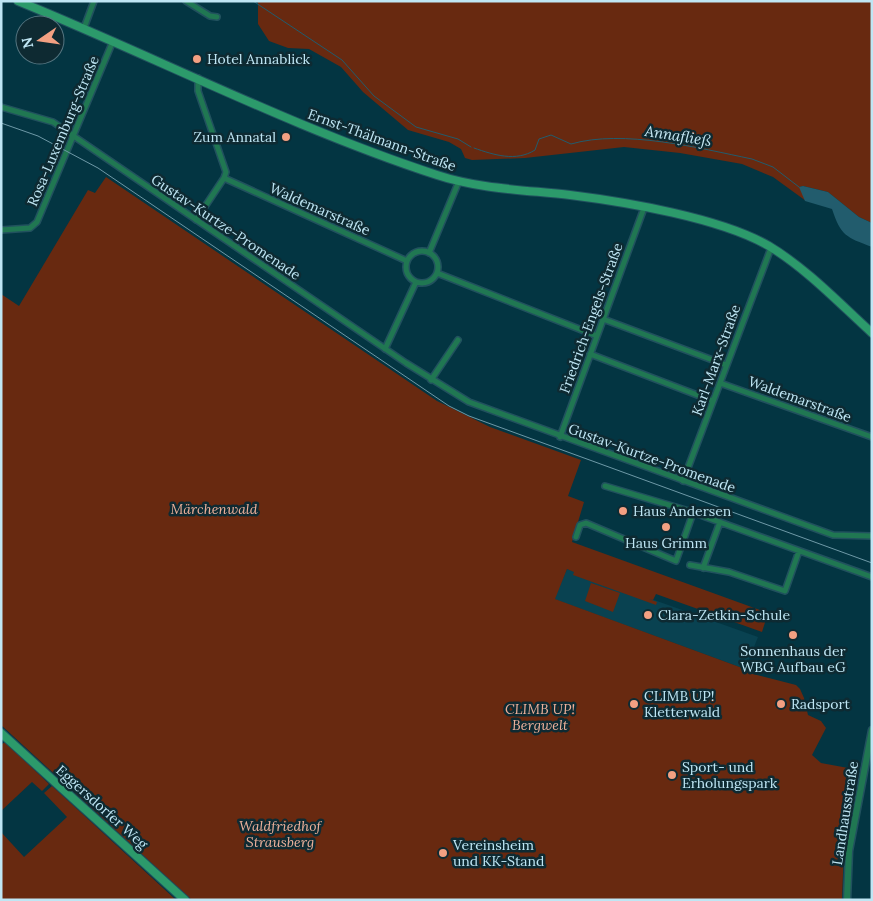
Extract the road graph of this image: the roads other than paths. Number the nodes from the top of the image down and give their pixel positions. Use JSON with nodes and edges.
{"nodes":[{"id":1,"x":18,"y":1,"type":"edge"},
{"id":2,"x":94,"y":1,"type":"edge"},
{"id":3,"x":186,"y":1,"type":"edge"},
{"id":4,"x":217,"y":18,"type":"dead end"},
{"id":5,"x":84,"y":28,"type":"junction"},
{"id":6,"x":114,"y":40,"type":"junction"},
{"id":7,"x":198,"y":77,"type":"junction"},
{"id":8,"x":1,"y":107,"type":"edge"},
{"id":9,"x":73,"y":136,"type":"junction"},
{"id":10,"x":224,"y":178,"type":"junction"},
{"id":11,"x":459,"y":181,"type":"junction"},
{"id":12,"x":644,"y":208,"type":"junction"},
{"id":13,"x":196,"y":220,"type":"junction"},
{"id":14,"x":1,"y":230,"type":"edge"},
{"id":15,"x":771,"y":248,"type":"junction"},
{"id":16,"x":429,"y":252,"type":"junction"},
{"id":17,"x":407,"y":260,"type":"junction"},
{"id":18,"x":437,"y":273,"type":"junction"},
{"id":19,"x":416,"y":282,"type":"junction"},
{"id":20,"x":603,"y":319,"type":"junction"},
{"id":21,"x":872,"y":333,"type":"edge"},
{"id":22,"x":597,"y":336,"type":"junction"},
{"id":23,"x":458,"y":340,"type":"dead end"},
{"id":24,"x":385,"y":349,"type":"junction"},
{"id":25,"x":590,"y":354,"type":"junction"},
{"id":26,"x":726,"y":365,"type":"junction"},
{"id":27,"x":431,"y":380,"type":"junction"},
{"id":28,"x":720,"y":383,"type":"junction"},
{"id":29,"x":713,"y":401,"type":"junction"},
{"id":30,"x":560,"y":436,"type":"junction"},
{"id":31,"x":872,"y":437,"type":"edge"},
{"id":32,"x":683,"y":481,"type":"junction"},
{"id":33,"x":605,"y":486,"type":"dead end"},
{"id":34,"x":693,"y":513,"type":"junction"},
{"id":35,"x":720,"y":522,"type":"junction"},
{"id":36,"x":872,"y":536,"type":"edge"},
{"id":37,"x":576,"y":537,"type":"dead end"},
{"id":38,"x":799,"y":551,"type":"junction"},
{"id":39,"x":690,"y":565,"type":"dead end"},
{"id":40,"x":703,"y":568,"type":"junction"},
{"id":41,"x":872,"y":577,"type":"edge"},
{"id":42,"x":872,"y":730,"type":"edge"},
{"id":43,"x":1,"y":732,"type":"edge"},
{"id":44,"x":185,"y":900,"type":"edge"},
{"id":45,"x":847,"y":900,"type":"edge"}],
"edges":[{"from":1,"to":5,"type":"main road","name":"Ernst-Thälmann-Straße"},
{"from":2,"to":5,"type":"street"},
{"from":3,"to":4,"type":"street"},
{"from":5,"to":6,"type":"main road","name":"Ernst-Thälmann-Straße"},
{"from":6,"to":7,"type":"main road","name":"Ernst-Thälmann-Straße"},
{"from":6,"to":9,"type":"street","name":"Rosa-Luxemburg-Straße"},
{"from":7,"to":10,"type":"street"},
{"from":7,"to":11,"type":"main road","name":"Ernst-Thälmann-Straße"},
{"from":8,"to":9,"type":"street","name":"Gustav-Kurtze-Promenade"},
{"from":9,"to":13,"type":"street","name":"Gustav-Kurtze-Promenade"},
{"from":9,"to":14,"type":"street","name":"Rosa-Luxemburg-Straße"},
{"from":10,"to":13,"type":"street"},
{"from":10,"to":17,"type":"street","name":"Waldemarstraße"},
{"from":11,"to":12,"type":"main road","name":"Ernst-Thälmann-Straße"},
{"from":11,"to":16,"type":"street"},
{"from":12,"to":15,"type":"main road","name":"Ernst-Thälmann-Straße"},
{"from":12,"to":20,"type":"street","name":"Friedrich-Engels-Straße"},
{"from":13,"to":24,"type":"street","name":"Gustav-Kurtze-Promenade"},
{"from":15,"to":21,"type":"main road","name":"Ernst-Thälmann-Straße"},
{"from":15,"to":26,"type":"street","name":"Karl-Marx-Straße"},
{"from":16,"to":17,"type":"street"},
{"from":16,"to":18,"type":"street"},
{"from":17,"to":19,"type":"street"},
{"from":18,"to":19,"type":"street"},
{"from":18,"to":22,"type":"street"},
{"from":19,"to":24,"type":"street"},
{"from":20,"to":22,"type":"street","name":"Friedrich-Engels-Straße"},
{"from":20,"to":26,"type":"street"},
{"from":22,"to":25,"type":"street","name":"Friedrich-Engels-Straße"},
{"from":23,"to":27,"type":"street"},
{"from":24,"to":27,"type":"street","name":"Gustav-Kurtze-Promenade"},
{"from":25,"to":29,"type":"street"},
{"from":25,"to":30,"type":"street","name":"Friedrich-Engels-Straße"},
{"from":26,"to":28,"type":"street","name":"Karl-Marx-Straße"},
{"from":27,"to":30,"type":"street","name":"Gustav-Kurtze-Promenade"},
{"from":28,"to":29,"type":"street","name":"Karl-Marx-Straße"},
{"from":28,"to":31,"type":"street","name":"Waldemarstraße"},
{"from":29,"to":32,"type":"street","name":"Karl-Marx-Straße"},
{"from":30,"to":32,"type":"street","name":"Gustav-Kurtze-Promenade"},
{"from":32,"to":36,"type":"street","name":"Gustav-Kurtze-Promenade"},
{"from":33,"to":34,"type":"street"},
{"from":34,"to":35,"type":"street"},
{"from":34,"to":37,"type":"street"},
{"from":35,"to":38,"type":"street"},
{"from":35,"to":40,"type":"street"},
{"from":38,"to":40,"type":"street"},
{"from":38,"to":41,"type":"street"},
{"from":39,"to":40,"type":"street"},
{"from":42,"to":45,"type":"street","name":"Landhausstraße"},
{"from":43,"to":44,"type":"main road","name":"Eggersdorfer Weg"}]}
